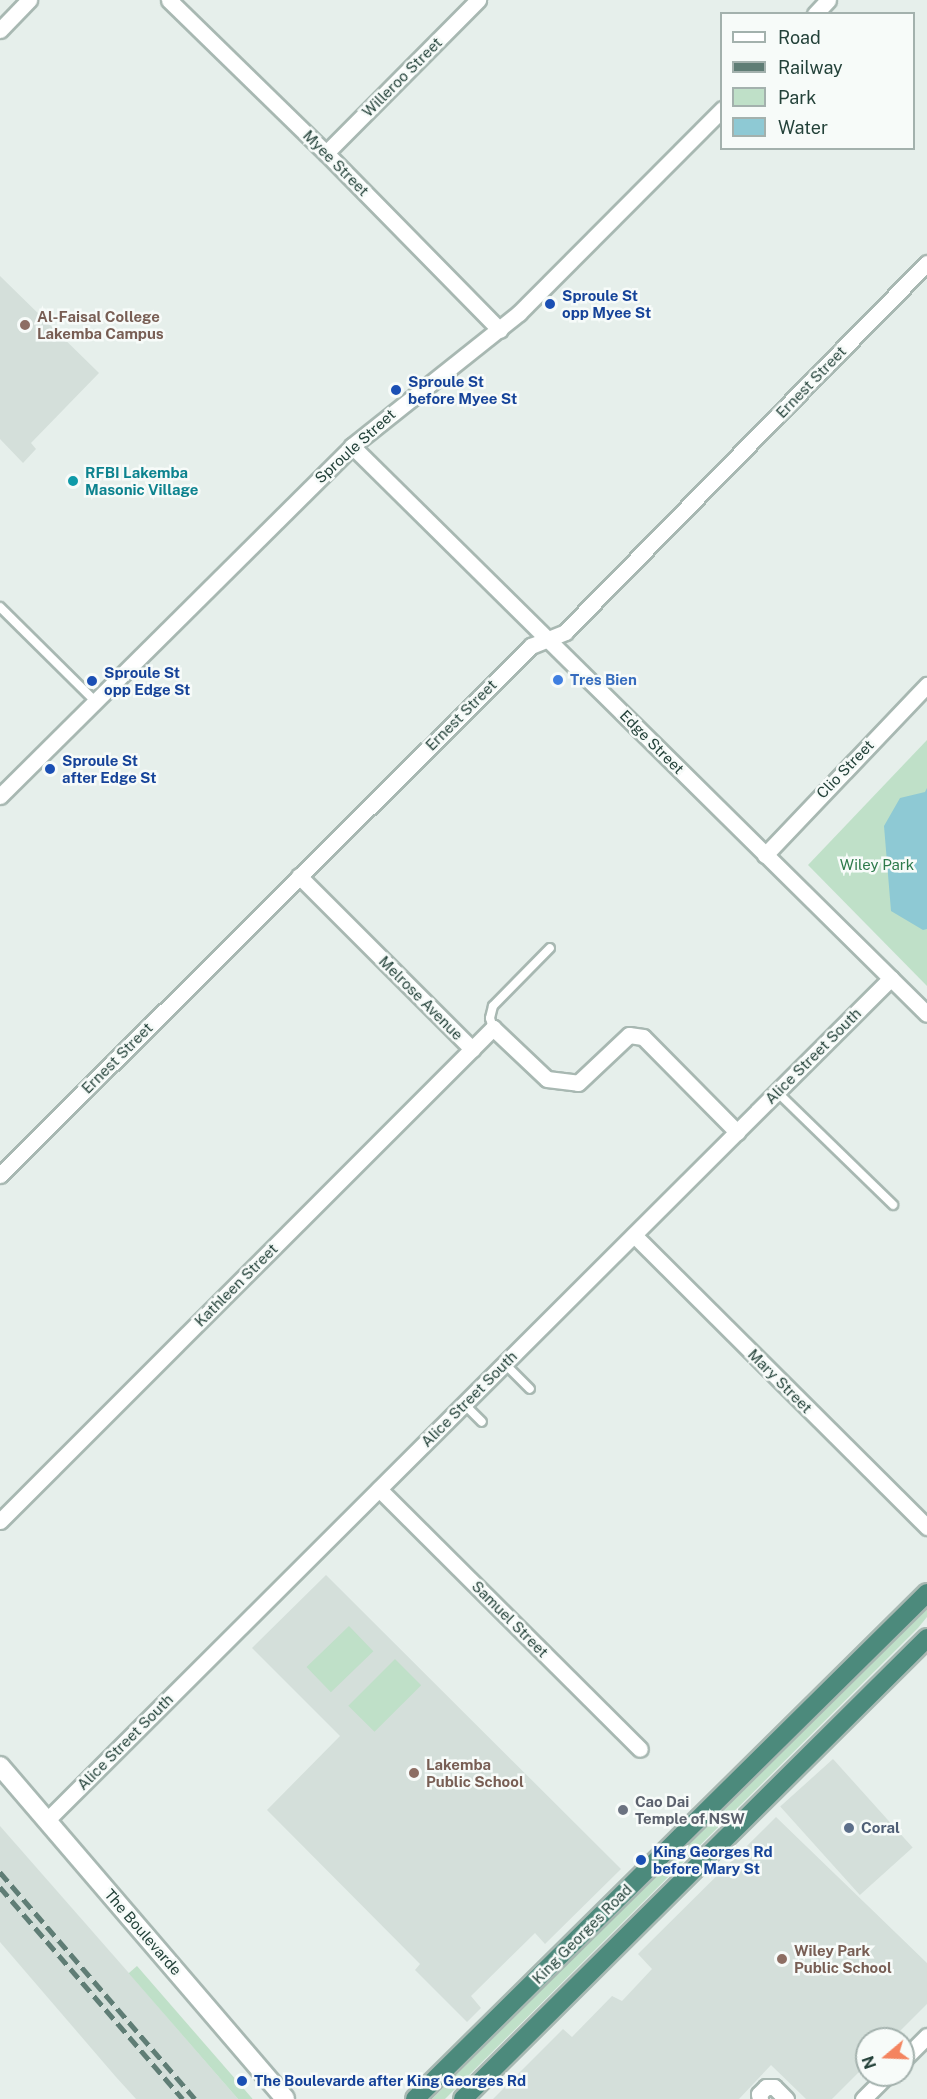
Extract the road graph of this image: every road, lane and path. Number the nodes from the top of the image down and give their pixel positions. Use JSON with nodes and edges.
{"nodes":[{"id":1,"x":29,"y":0,"type":"edge"},
{"id":2,"x":169,"y":0,"type":"edge"},
{"id":3,"x":478,"y":0,"type":"edge"},
{"id":4,"x":828,"y":0,"type":"edge"},
{"id":5,"x":817,"y":12,"type":"edge"},
{"id":6,"x":0,"y":30,"type":"edge"},
{"id":7,"x":720,"y":111,"type":"edge"},
{"id":8,"x":326,"y":153,"type":"junction"},
{"id":9,"x":927,"y":263,"type":"edge"},
{"id":10,"x":500,"y":330,"type":"junction"},
{"id":11,"x":352,"y":446,"type":"junction"},
{"id":12,"x":0,"y":607,"type":"edge"},
{"id":13,"x":547,"y":638,"type":"junction"},
{"id":14,"x":927,"y":685,"type":"edge"},
{"id":15,"x":95,"y":701,"type":"junction"},
{"id":16,"x":0,"y":796,"type":"edge"},
{"id":17,"x":765,"y":855,"type":"junction"},
{"id":18,"x":299,"y":876,"type":"junction"},
{"id":19,"x":550,"y":948,"type":"dead end"},
{"id":20,"x":891,"y":978,"type":"junction"},
{"id":21,"x":927,"y":1014,"type":"edge"},
{"id":22,"x":494,"y":1028,"type":"junction"},
{"id":23,"x":472,"y":1049,"type":"junction"},
{"id":24,"x":777,"y":1092,"type":"junction"},
{"id":25,"x":737,"y":1131,"type":"junction"},
{"id":26,"x":0,"y":1175,"type":"edge"},
{"id":27,"x":893,"y":1205,"type":"dead end"},
{"id":28,"x":634,"y":1234,"type":"junction"},
{"id":29,"x":504,"y":1364,"type":"junction"},
{"id":30,"x":530,"y":1389,"type":"dead end"},
{"id":31,"x":464,"y":1404,"type":"junction"},
{"id":32,"x":482,"y":1422,"type":"dead end"},
{"id":33,"x":379,"y":1489,"type":"junction"},
{"id":34,"x":0,"y":1521,"type":"edge"},
{"id":35,"x":927,"y":1527,"type":"edge"},
{"id":36,"x":927,"y":1593,"type":"edge"},
{"id":37,"x":927,"y":1638,"type":"edge"},
{"id":38,"x":640,"y":1749,"type":"dead end"},
{"id":39,"x":0,"y":1766,"type":"edge"},
{"id":40,"x":47,"y":1820,"type":"junction"},
{"id":41,"x":927,"y":2036,"type":"edge"},
{"id":42,"x":915,"y":2048,"type":"edge"},
{"id":43,"x":875,"y":2087,"type":"edge"},
{"id":44,"x":285,"y":2099,"type":"edge"},
{"id":45,"x":415,"y":2099,"type":"edge"},
{"id":46,"x":462,"y":2099,"type":"edge"},
{"id":47,"x":760,"y":2099,"type":"edge"},
{"id":48,"x":786,"y":2099,"type":"edge"},
{"id":49,"x":863,"y":2099,"type":"edge"}],
"edges":[{"from":1,"to":6,"type":"street"},
{"from":2,"to":8,"type":"street","name":"Myee Street"},
{"from":3,"to":8,"type":"street","name":"Willeroo Street"},
{"from":4,"to":5,"type":"street"},
{"from":7,"to":10,"type":"street","name":"Sproule Street"},
{"from":8,"to":10,"type":"street","name":"Myee Street"},
{"from":9,"to":13,"type":"street","name":"Ernest Street"},
{"from":10,"to":11,"type":"street","name":"Sproule Street"},
{"from":11,"to":13,"type":"street","name":"Edge Street"},
{"from":11,"to":15,"type":"street","name":"Sproule Street"},
{"from":12,"to":15,"type":"lane"},
{"from":13,"to":17,"type":"street","name":"Edge Street"},
{"from":13,"to":18,"type":"street","name":"Ernest Street"},
{"from":14,"to":17,"type":"street","name":"Clio Street"},
{"from":15,"to":16,"type":"street","name":"Sproule Street"},
{"from":17,"to":20,"type":"street","name":"Edge Street"},
{"from":18,"to":23,"type":"street","name":"Melrose Avenue"},
{"from":18,"to":26,"type":"street","name":"Ernest Street"},
{"from":19,"to":22,"type":"lane"},
{"from":20,"to":21,"type":"street","name":"Edge Street"},
{"from":20,"to":24,"type":"street","name":"Alice Street South"},
{"from":22,"to":23,"type":"street","name":"Melrose Avenue"},
{"from":22,"to":25,"type":"street"},
{"from":23,"to":34,"type":"street","name":"Kathleen Street"},
{"from":24,"to":25,"type":"street","name":"Alice Street South"},
{"from":24,"to":27,"type":"lane"},
{"from":25,"to":28,"type":"street","name":"Alice Street South"},
{"from":28,"to":29,"type":"street","name":"Alice Street South"},
{"from":28,"to":35,"type":"street","name":"Mary Street"},
{"from":29,"to":30,"type":"lane"},
{"from":29,"to":31,"type":"street","name":"Alice Street South"},
{"from":31,"to":32,"type":"lane"},
{"from":31,"to":33,"type":"street","name":"Alice Street South"},
{"from":33,"to":38,"type":"street","name":"Samuel Street"},
{"from":33,"to":40,"type":"street","name":"Alice Street South"},
{"from":36,"to":45,"type":"highway","name":"King Georges Road"},
{"from":37,"to":46,"type":"highway"},
{"from":39,"to":40,"type":"street","name":"The Boulevarde"},
{"from":40,"to":44,"type":"street","name":"The Boulevarde"},
{"from":41,"to":42,"type":"street"},
{"from":43,"to":49,"type":"street"},
{"from":47,"to":48,"type":"street"}]}
